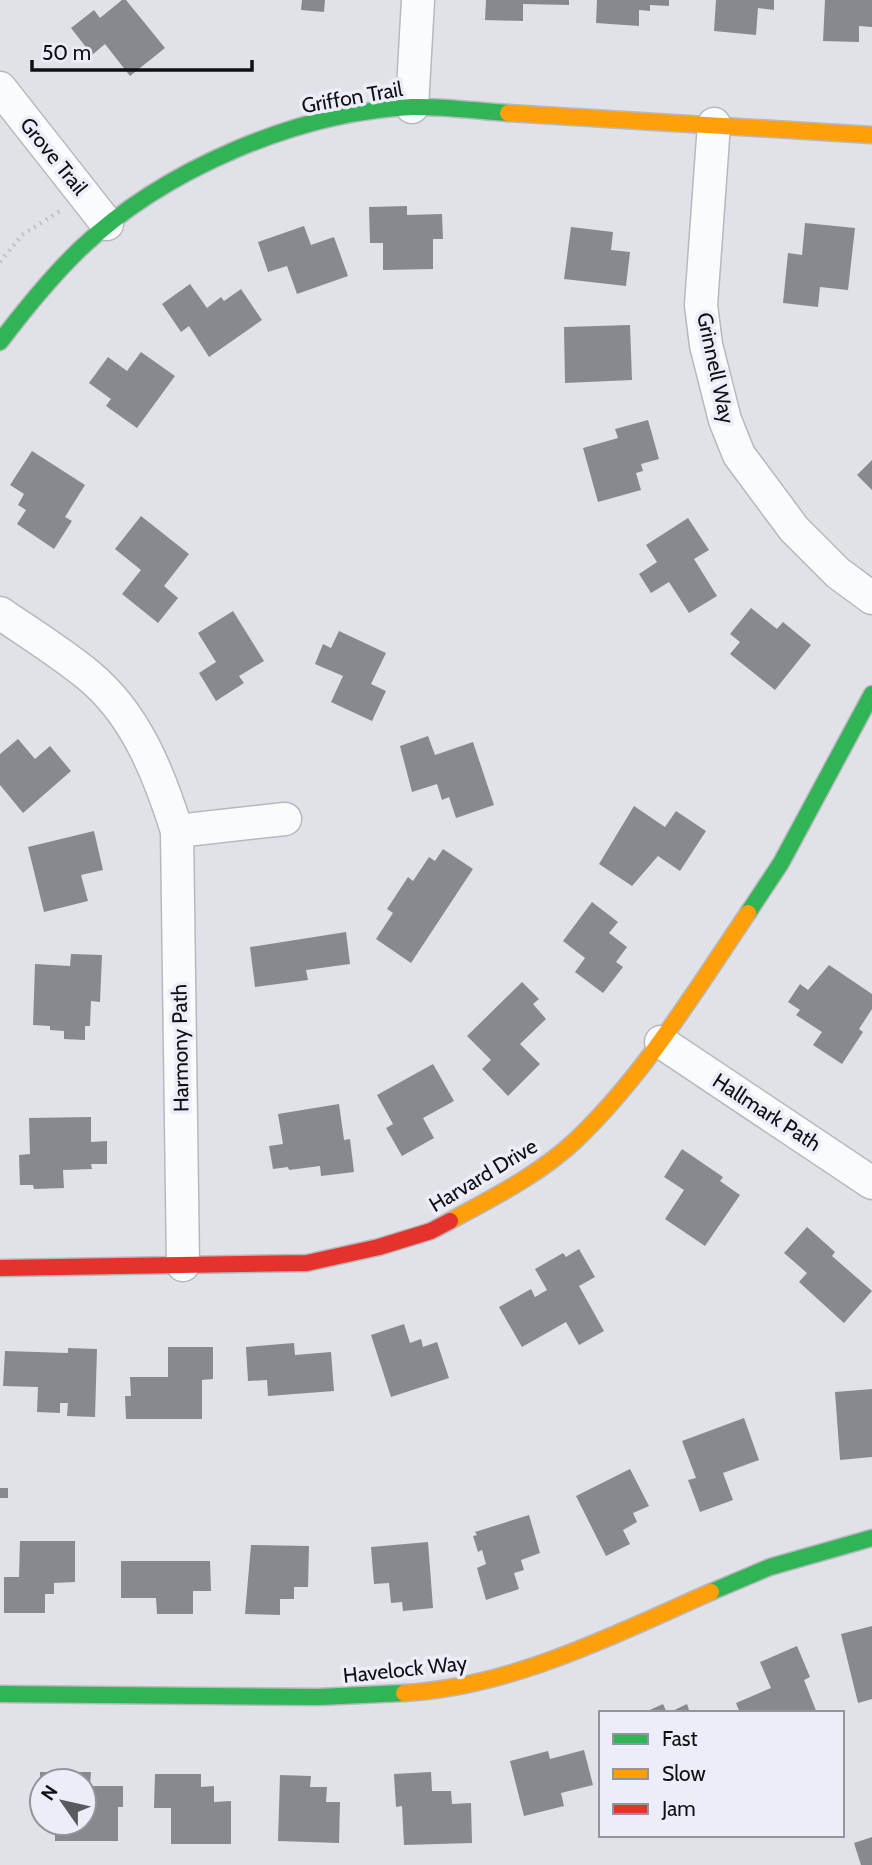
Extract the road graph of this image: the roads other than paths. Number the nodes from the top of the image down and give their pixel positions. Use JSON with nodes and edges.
{"nodes":[{"id":1,"x":418,"y":0,"type":"edge"},
{"id":2,"x":0,"y":88,"type":"edge"},
{"id":3,"x":412,"y":107,"type":"junction"},
{"id":4,"x":714,"y":124,"type":"junction"},
{"id":5,"x":872,"y":135,"type":"edge"},
{"id":6,"x":107,"y":224,"type":"junction"},
{"id":7,"x":0,"y":342,"type":"edge"},
{"id":8,"x":872,"y":598,"type":"edge"},
{"id":9,"x":0,"y":613,"type":"edge"},
{"id":10,"x":872,"y":694,"type":"edge"},
{"id":11,"x":285,"y":819,"type":"dead end"},
{"id":12,"x":177,"y":831,"type":"junction"},
{"id":13,"x":661,"y":1042,"type":"junction"},
{"id":14,"x":872,"y":1183,"type":"edge"},
{"id":15,"x":183,"y":1265,"type":"junction"},
{"id":16,"x":0,"y":1268,"type":"edge"},
{"id":17,"x":872,"y":1538,"type":"edge"},
{"id":18,"x":0,"y":1694,"type":"edge"}],
"edges":[{"from":1,"to":3,"type":"street"},
{"from":2,"to":6,"type":"street","name":"Grove Trail"},
{"from":3,"to":4,"type":"street","name":"Griffon Trail"},
{"from":3,"to":6,"type":"street","name":"Griffon Trail"},
{"from":4,"to":5,"type":"street","name":"Griffon Trail"},
{"from":4,"to":8,"type":"street","name":"Grinnell Way"},
{"from":6,"to":7,"type":"street","name":"Griffon Trail"},
{"from":9,"to":12,"type":"street","name":"Harmony Path"},
{"from":10,"to":13,"type":"street","name":"Harvard Drive"},
{"from":11,"to":12,"type":"street"},
{"from":12,"to":15,"type":"street","name":"Harmony Path"},
{"from":13,"to":14,"type":"street","name":"Hallmark Path"},
{"from":13,"to":15,"type":"street","name":"Harvard Drive"},
{"from":15,"to":16,"type":"street","name":"Harvard Drive"},
{"from":17,"to":18,"type":"street","name":"Havelock Way"}]}
